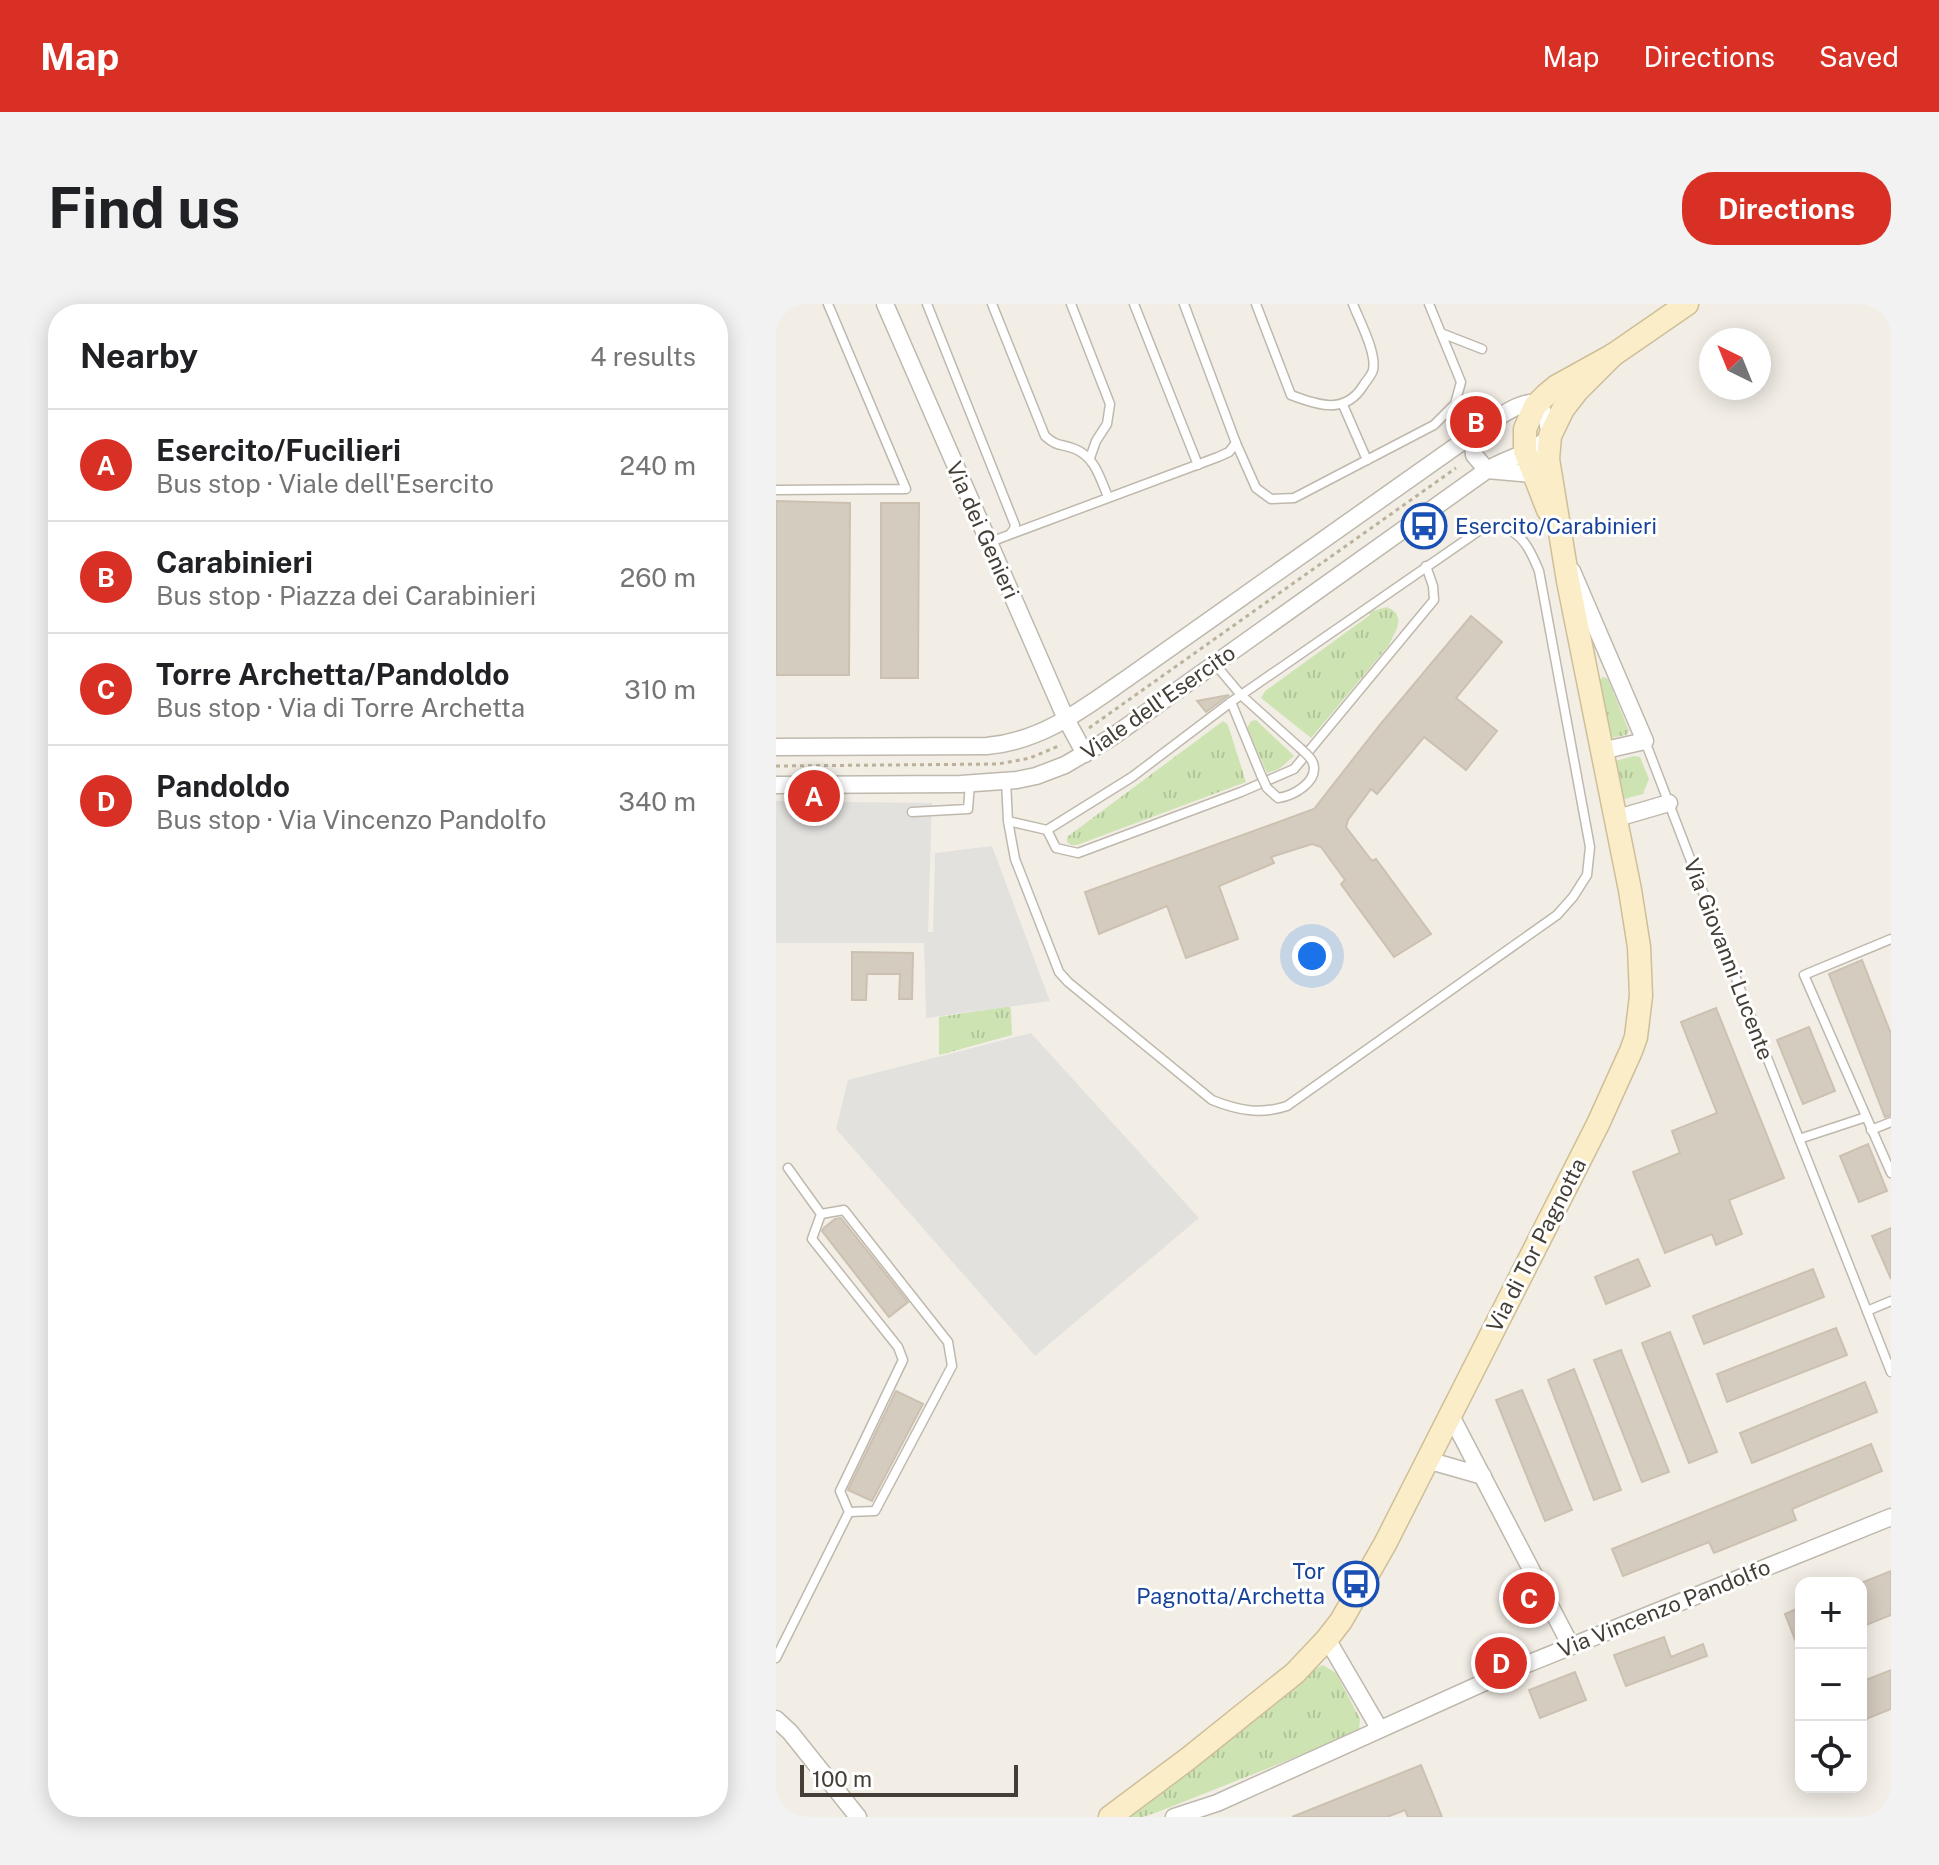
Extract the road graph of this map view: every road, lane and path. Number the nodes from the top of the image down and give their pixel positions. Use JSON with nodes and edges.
{"nodes":[{"id":1,"x":828,"y":304,"type":"edge"},
{"id":2,"x":885,"y":304,"type":"edge"},
{"id":3,"x":927,"y":304,"type":"edge"},
{"id":4,"x":992,"y":304,"type":"edge"},
{"id":5,"x":1071,"y":304,"type":"edge"},
{"id":6,"x":1134,"y":304,"type":"edge"},
{"id":7,"x":1184,"y":304,"type":"edge"},
{"id":8,"x":1256,"y":304,"type":"edge"},
{"id":9,"x":1353,"y":304,"type":"edge"},
{"id":10,"x":1429,"y":304,"type":"edge"},
{"id":11,"x":1687,"y":304,"type":"edge"},
{"id":12,"x":1441,"y":333,"type":"junction"},
{"id":13,"x":1482,"y":349,"type":"dead end"},
{"id":14,"x":1613,"y":355,"type":"junction"},
{"id":15,"x":1538,"y":403,"type":"junction"},
{"id":16,"x":1343,"y":405,"type":"junction"},
{"id":17,"x":1472,"y":433,"type":"junction"},
{"id":18,"x":1550,"y":436,"type":"junction"},
{"id":19,"x":1236,"y":443,"type":"junction"},
{"id":20,"x":1525,"y":451,"type":"junction"},
{"id":21,"x":1090,"y":458,"type":"junction"},
{"id":22,"x":1367,"y":460,"type":"junction"},
{"id":23,"x":1198,"y":465,"type":"junction"},
{"id":24,"x":1456,"y":468,"type":"dead end"},
{"id":25,"x":1487,"y":470,"type":"junction"},
{"id":26,"x":1533,"y":474,"type":"junction"},
{"id":27,"x":776,"y":490,"type":"edge"},
{"id":28,"x":1108,"y":497,"type":"junction"},
{"id":29,"x":1010,"y":534,"type":"junction"},
{"id":30,"x":989,"y":543,"type":"junction"},
{"id":31,"x":1562,"y":548,"type":"junction"},
{"id":32,"x":1426,"y":566,"type":"junction"},
{"id":33,"x":1214,"y":663,"type":"junction"},
{"id":34,"x":1241,"y":695,"type":"junction"},
{"id":35,"x":1231,"y":702,"type":"junction"},
{"id":36,"x":1066,"y":719,"type":"junction"},
{"id":37,"x":1089,"y":728,"type":"dead end"},
{"id":38,"x":1645,"y":741,"type":"junction"},
{"id":39,"x":1061,"y":745,"type":"dead end"},
{"id":40,"x":776,"y":747,"type":"edge"},
{"id":41,"x":1601,"y":751,"type":"junction"},
{"id":42,"x":1085,"y":754,"type":"junction"},
{"id":43,"x":776,"y":766,"type":"edge"},
{"id":44,"x":1006,"y":781,"type":"junction"},
{"id":45,"x":970,"y":783,"type":"junction"},
{"id":46,"x":776,"y":785,"type":"edge"},
{"id":47,"x":1669,"y":803,"type":"junction"},
{"id":48,"x":912,"y":812,"type":"dead end"},
{"id":49,"x":1614,"y":819,"type":"junction"},
{"id":50,"x":1008,"y":821,"type":"junction"},
{"id":51,"x":1047,"y":830,"type":"junction"},
{"id":52,"x":1891,"y":939,"type":"edge"},
{"id":53,"x":1866,"y":1117,"type":"junction"},
{"id":54,"x":1891,"y":1122,"type":"edge"},
{"id":55,"x":1871,"y":1130,"type":"junction"},
{"id":56,"x":1799,"y":1139,"type":"junction"},
{"id":57,"x":788,"y":1168,"type":"dead end"},
{"id":58,"x":1891,"y":1173,"type":"edge"},
{"id":59,"x":821,"y":1214,"type":"junction"},
{"id":60,"x":1891,"y":1301,"type":"edge"},
{"id":61,"x":1867,"y":1311,"type":"junction"},
{"id":62,"x":1891,"y":1372,"type":"edge"},
{"id":63,"x":1450,"y":1414,"type":"junction"},
{"id":64,"x":1427,"y":1460,"type":"junction"},
{"id":65,"x":1483,"y":1476,"type":"junction"},
{"id":66,"x":849,"y":1512,"type":"junction"},
{"id":67,"x":1891,"y":1517,"type":"edge"},
{"id":68,"x":1327,"y":1639,"type":"junction"},
{"id":69,"x":1571,"y":1646,"type":"junction"},
{"id":70,"x":776,"y":1658,"type":"edge"},
{"id":71,"x":776,"y":1719,"type":"edge"},
{"id":72,"x":1379,"y":1728,"type":"junction"},
{"id":73,"x":858,"y":1817,"type":"edge"},
{"id":74,"x":1110,"y":1817,"type":"edge"},
{"id":75,"x":1174,"y":1817,"type":"edge"}],
"edges":[{"from":1,"to":27,"type":"lane"},
{"from":2,"to":30,"type":"street","name":"Via dei Genieri"},
{"from":3,"to":29,"type":"lane"},
{"from":4,"to":21,"type":"lane"},
{"from":5,"to":21,"type":"lane"},
{"from":6,"to":23,"type":"lane"},
{"from":7,"to":19,"type":"lane"},
{"from":8,"to":16,"type":"lane"},
{"from":9,"to":16,"type":"lane"},
{"from":10,"to":12,"type":"lane"},
{"from":11,"to":14,"type":"street","name":"Via di Tor Pagnotta"},
{"from":12,"to":13,"type":"lane"},
{"from":12,"to":22,"type":"lane"},
{"from":14,"to":15,"type":"street","name":"Via di Tor Pagnotta"},
{"from":14,"to":18,"type":"street","name":"Via di Tor Pagnotta"},
{"from":15,"to":17,"type":"street","name":"Viale dell'Esercito"},
{"from":15,"to":18,"type":"street"},
{"from":15,"to":20,"type":"street","name":"Via di Tor Pagnotta"},
{"from":16,"to":22,"type":"lane"},
{"from":17,"to":25,"type":"street"},
{"from":17,"to":36,"type":"street","name":"Viale dell'Esercito"},
{"from":18,"to":20,"type":"street","name":"Viale dell'Esercito"},
{"from":18,"to":31,"type":"street","name":"Via di Tor Pagnotta"},
{"from":19,"to":22,"type":"lane"},
{"from":19,"to":23,"type":"lane"},
{"from":20,"to":25,"type":"street","name":"Viale dell'Esercito"},
{"from":20,"to":26,"type":"street","name":"Via di Tor Pagnotta"},
{"from":21,"to":28,"type":"lane"},
{"from":23,"to":28,"type":"lane"},
{"from":24,"to":37,"type":"path","name":"Viale dell'Esercito"},
{"from":25,"to":26,"type":"street"},
{"from":25,"to":33,"type":"street","name":"Viale dell'Esercito"},
{"from":26,"to":31,"type":"street","name":"Via di Tor Pagnotta"},
{"from":28,"to":29,"type":"lane"},
{"from":29,"to":30,"type":"lane"},
{"from":30,"to":36,"type":"street","name":"Via dei Genieri"},
{"from":31,"to":38,"type":"street","name":"Via Giovanni Lucente"},
{"from":31,"to":41,"type":"street","name":"Via di Tor Pagnotta"},
{"from":32,"to":34,"type":"lane"},
{"from":32,"to":50,"type":"lane"},
{"from":32,"to":51,"type":"lane"},
{"from":33,"to":34,"type":"lane"},
{"from":33,"to":42,"type":"street","name":"Viale dell'Esercito"},
{"from":34,"to":35,"type":"lane"},
{"from":34,"to":35,"type":"lane","bridge":true},
{"from":35,"to":51,"type":"lane"},
{"from":36,"to":40,"type":"street","name":"Viale dell'Esercito"},
{"from":36,"to":42,"type":"street","name":"Via dei Genieri"},
{"from":38,"to":41,"type":"street"},
{"from":38,"to":47,"type":"lane","name":"Via Giovanni Lucente"},
{"from":39,"to":43,"type":"path","name":"Viale dell'Esercito"},
{"from":41,"to":49,"type":"street","name":"Via di Tor Pagnotta"},
{"from":42,"to":44,"type":"street","name":"Viale dell'Esercito"},
{"from":44,"to":45,"type":"street","name":"Viale dell'Esercito"},
{"from":44,"to":50,"type":"lane"},
{"from":45,"to":46,"type":"street","name":"Viale dell'Esercito"},
{"from":45,"to":48,"type":"lane"},
{"from":47,"to":49,"type":"street"},
{"from":47,"to":56,"type":"lane","name":"Via Giovanni Lucente"},
{"from":49,"to":63,"type":"street","name":"Via di Tor Pagnotta"},
{"from":50,"to":51,"type":"lane"},
{"from":52,"to":53,"type":"lane"},
{"from":53,"to":55,"type":"lane"},
{"from":53,"to":56,"type":"lane"},
{"from":54,"to":55,"type":"lane"},
{"from":55,"to":58,"type":"lane"},
{"from":56,"to":61,"type":"lane","name":"Via Giovanni Lucente"},
{"from":57,"to":59,"type":"lane"},
{"from":59,"to":66,"type":"lane"},
{"from":59,"to":66,"type":"lane"},
{"from":60,"to":61,"type":"lane"},
{"from":61,"to":62,"type":"lane","name":"Via Giovanni Lucente"},
{"from":63,"to":64,"type":"street","name":"Via di Tor Pagnotta"},
{"from":63,"to":65,"type":"street"},
{"from":64,"to":65,"type":"street"},
{"from":64,"to":68,"type":"street","name":"Via di Tor Pagnotta"},
{"from":65,"to":69,"type":"street"},
{"from":66,"to":70,"type":"lane"},
{"from":67,"to":69,"type":"street","name":"Via Vincenzo Pandolfo"},
{"from":68,"to":72,"type":"street"},
{"from":68,"to":74,"type":"street","name":"Via di Tor Pagnotta"},
{"from":69,"to":72,"type":"street","name":"Via Vincenzo Pandolfo"},
{"from":71,"to":73,"type":"street"},
{"from":72,"to":75,"type":"street","name":"Via Vincenzo Pandolfo"}]}
